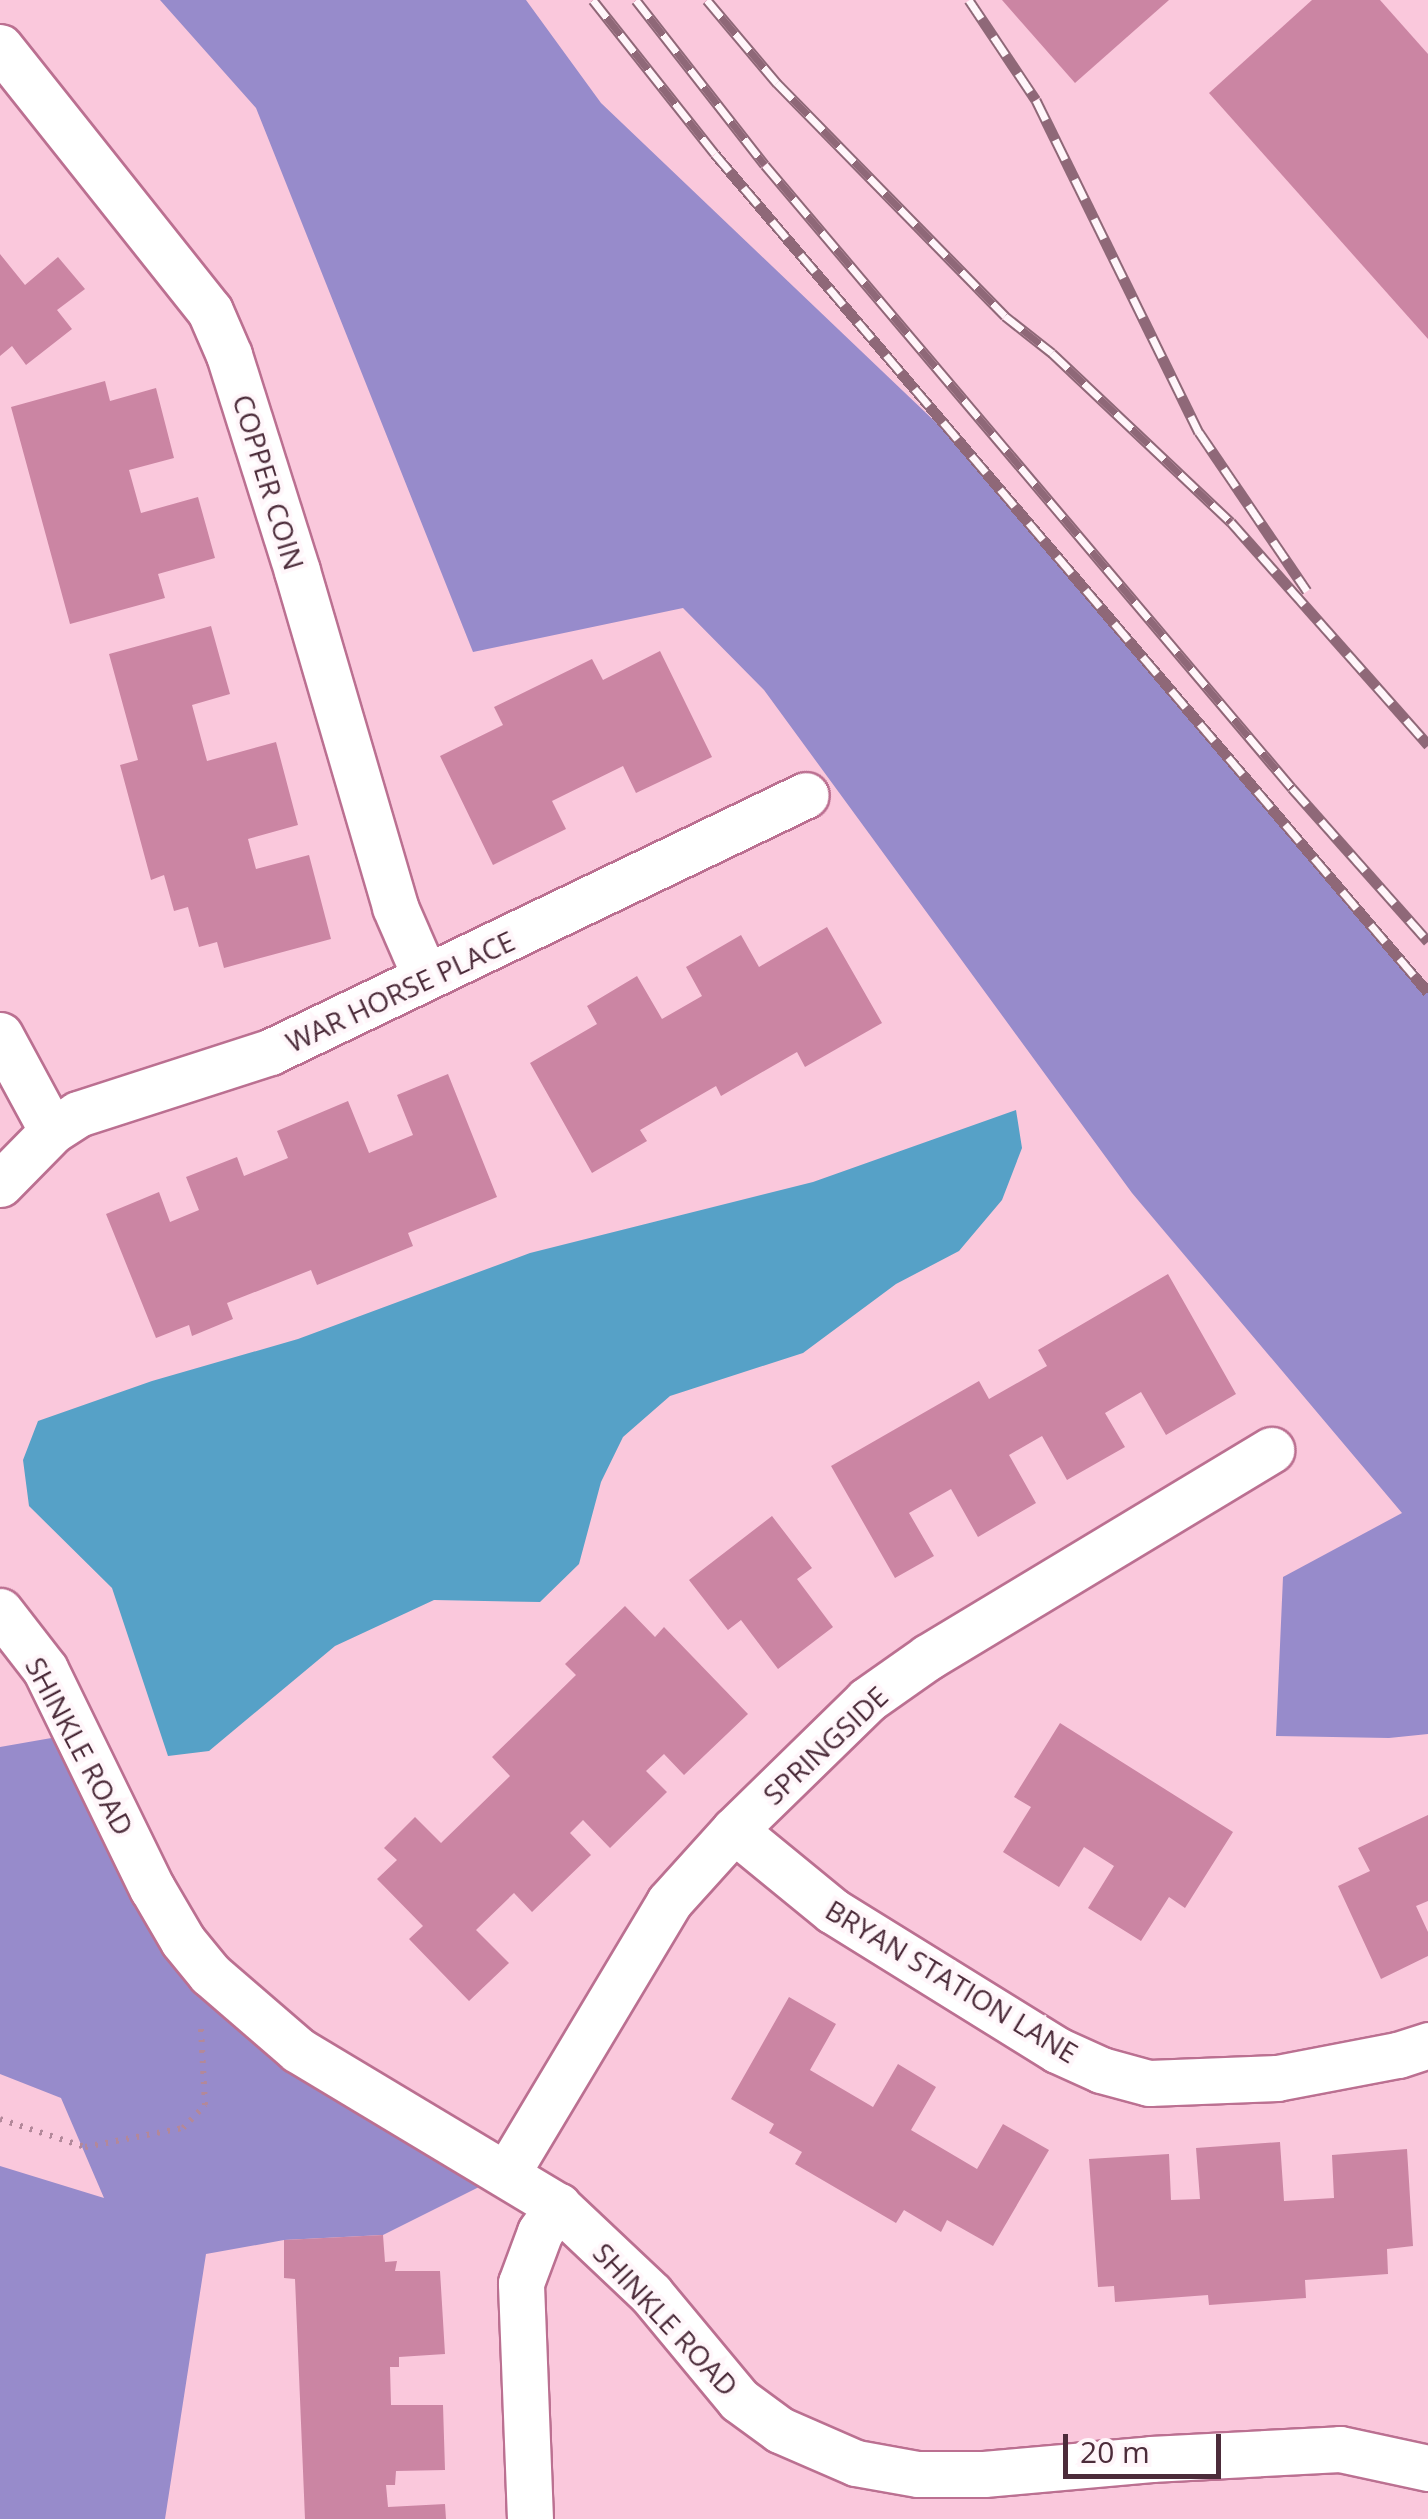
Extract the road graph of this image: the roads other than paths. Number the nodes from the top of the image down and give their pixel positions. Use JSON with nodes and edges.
{"nodes":[{"id":1,"x":0,"y":46,"type":"edge"},
{"id":2,"x":806,"y":795,"type":"dead end"},
{"id":3,"x":424,"y":976,"type":"junction"},
{"id":4,"x":0,"y":1034,"type":"edge"},
{"id":5,"x":52,"y":1131,"type":"junction"},
{"id":6,"x":0,"y":1184,"type":"edge"},
{"id":7,"x":1271,"y":1450,"type":"dead end"},
{"id":8,"x":0,"y":1611,"type":"edge"},
{"id":9,"x":734,"y":1830,"type":"junction"},
{"id":10,"x":1428,"y":2045,"type":"edge"},
{"id":11,"x":508,"y":2173,"type":"junction"},
{"id":12,"x":558,"y":2206,"type":"junction"},
{"id":13,"x":1428,"y":2468,"type":"edge"},
{"id":14,"x":530,"y":2519,"type":"edge"}],
"edges":[{"from":1,"to":3,"type":"street","name":"COPPER COIN"},
{"from":2,"to":3,"type":"street","name":"WAR HORSE PLACE"},
{"from":3,"to":5,"type":"street","name":"WAR HORSE PLACE"},
{"from":4,"to":5,"type":"street"},
{"from":5,"to":6,"type":"street","name":"WAR HORSE PLACE"},
{"from":7,"to":9,"type":"street","name":"SPRINGSIDE"},
{"from":8,"to":11,"type":"street","name":"SHINKLE ROAD"},
{"from":9,"to":10,"type":"street","name":"BRYAN STATION LANE"},
{"from":9,"to":11,"type":"street","name":"SPRINGSIDE"},
{"from":11,"to":12,"type":"street","name":"SHINKLE ROAD"},
{"from":12,"to":13,"type":"street","name":"SHINKLE ROAD"},
{"from":12,"to":14,"type":"street"}]}
